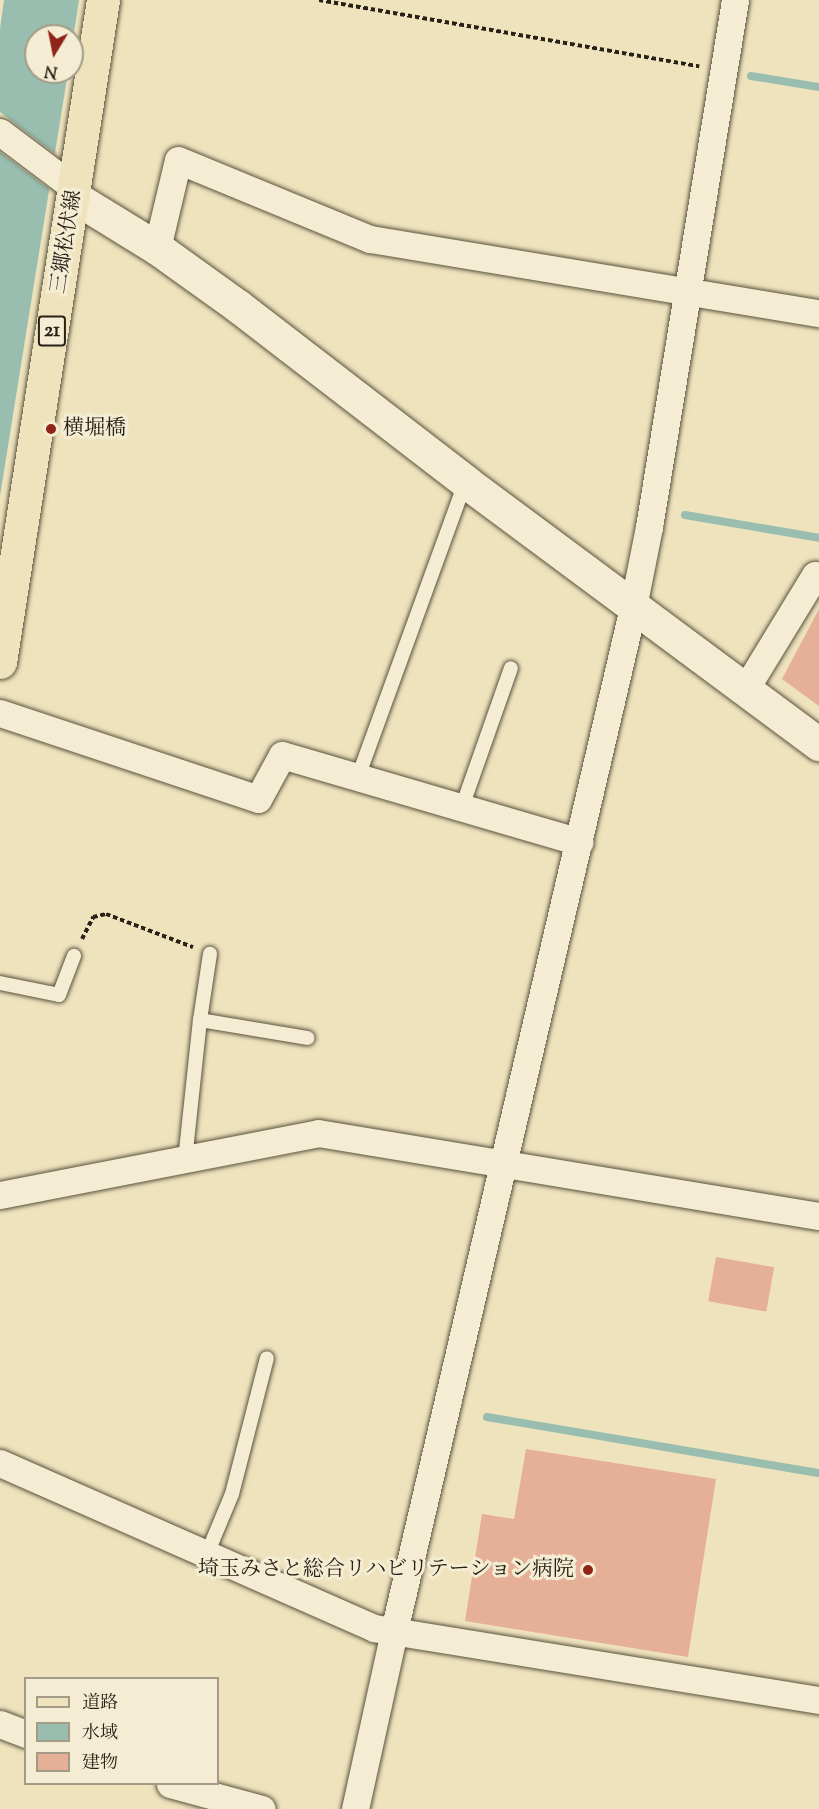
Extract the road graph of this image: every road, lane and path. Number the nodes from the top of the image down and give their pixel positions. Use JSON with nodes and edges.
{"nodes":[{"id":1,"x":103,"y":0,"type":"edge"},
{"id":2,"x":319,"y":0,"type":"edge"},
{"id":3,"x":735,"y":0,"type":"edge"},
{"id":4,"x":724,"y":69,"type":"junction"},
{"id":5,"x":0,"y":132,"type":"edge"},
{"id":6,"x":66,"y":186,"type":"junction"},
{"id":7,"x":157,"y":248,"type":"junction"},
{"id":8,"x":687,"y":291,"type":"junction"},
{"id":9,"x":819,"y":313,"type":"edge"},
{"id":10,"x":465,"y":482,"type":"junction"},
{"id":11,"x":819,"y":578,"type":"edge"},
{"id":12,"x":633,"y":607,"type":"junction"},
{"id":13,"x":0,"y":662,"type":"edge"},
{"id":14,"x":511,"y":668,"type":"dead end"},
{"id":15,"x":746,"y":688,"type":"junction"},
{"id":16,"x":0,"y":713,"type":"edge"},
{"id":17,"x":819,"y":744,"type":"edge"},
{"id":18,"x":358,"y":777,"type":"junction"},
{"id":19,"x":462,"y":807,"type":"junction"},
{"id":20,"x":580,"y":842,"type":"junction"},
{"id":21,"x":210,"y":954,"type":"joint"},
{"id":22,"x":74,"y":956,"type":"joint"},
{"id":23,"x":0,"y":983,"type":"edge"},
{"id":24,"x":200,"y":1020,"type":"junction"},
{"id":25,"x":308,"y":1038,"type":"dead end"},
{"id":26,"x":185,"y":1160,"type":"junction"},
{"id":27,"x":502,"y":1165,"type":"junction"},
{"id":28,"x":0,"y":1195,"type":"edge"},
{"id":29,"x":819,"y":1216,"type":"edge"},
{"id":30,"x":267,"y":1358,"type":"dead end"},
{"id":31,"x":0,"y":1463,"type":"edge"},
{"id":32,"x":207,"y":1554,"type":"junction"},
{"id":33,"x":394,"y":1631,"type":"junction"},
{"id":34,"x":819,"y":1700,"type":"edge"},
{"id":35,"x":0,"y":1724,"type":"edge"},
{"id":36,"x":24,"y":1733,"type":"edge"},
{"id":37,"x":174,"y":1785,"type":"edge"},
{"id":38,"x":262,"y":1809,"type":"edge"},
{"id":39,"x":355,"y":1809,"type":"edge"}],
"edges":[{"from":1,"to":6,"type":"main road","name":"三郷松伏線","number":"21"},
{"from":2,"to":4,"type":"path"},
{"from":3,"to":4,"type":"street"},
{"from":4,"to":8,"type":"street"},
{"from":5,"to":6,"type":"street"},
{"from":6,"to":7,"type":"street"},
{"from":6,"to":13,"type":"main road","name":"三郷松伏線","number":"21"},
{"from":7,"to":8,"type":"street"},
{"from":7,"to":10,"type":"street"},
{"from":8,"to":9,"type":"street"},
{"from":8,"to":12,"type":"street"},
{"from":10,"to":12,"type":"street"},
{"from":10,"to":18,"type":"lane"},
{"from":11,"to":15,"type":"street"},
{"from":12,"to":15,"type":"street"},
{"from":12,"to":20,"type":"street"},
{"from":14,"to":19,"type":"lane"},
{"from":15,"to":17,"type":"street"},
{"from":16,"to":18,"type":"street"},
{"from":18,"to":19,"type":"street"},
{"from":19,"to":20,"type":"street"},
{"from":20,"to":27,"type":"street"},
{"from":21,"to":22,"type":"path"},
{"from":21,"to":24,"type":"lane"},
{"from":22,"to":23,"type":"lane"},
{"from":24,"to":25,"type":"lane"},
{"from":24,"to":26,"type":"lane"},
{"from":26,"to":27,"type":"street"},
{"from":26,"to":28,"type":"street"},
{"from":27,"to":29,"type":"street"},
{"from":27,"to":33,"type":"street"},
{"from":30,"to":32,"type":"lane"},
{"from":31,"to":32,"type":"street"},
{"from":32,"to":33,"type":"street"},
{"from":33,"to":34,"type":"street"},
{"from":33,"to":39,"type":"street"},
{"from":35,"to":36,"type":"street"},
{"from":37,"to":38,"type":"street"}]}
